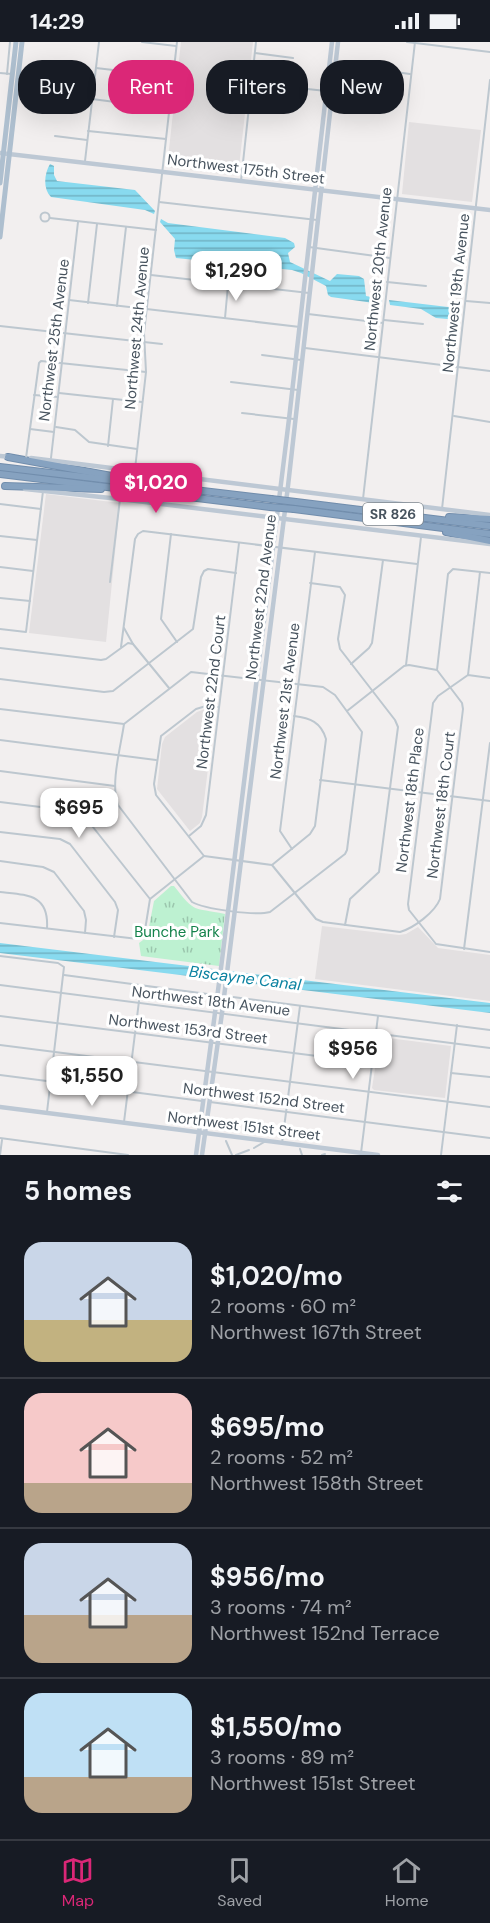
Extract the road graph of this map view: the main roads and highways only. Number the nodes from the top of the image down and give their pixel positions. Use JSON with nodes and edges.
{"nodes":[{"id":1,"x":16,"y":42,"type":"edge"},
{"id":2,"x":22,"y":42,"type":"edge"},
{"id":3,"x":12,"y":74,"type":"junction"},
{"id":4,"x":4,"y":153,"type":"edge"},
{"id":5,"x":0,"y":183,"type":"edge"},
{"id":6,"x":1,"y":216,"type":"edge"},
{"id":7,"x":0,"y":237,"type":"edge"},
{"id":8,"x":8,"y":457,"type":"road end"},
{"id":9,"x":0,"y":467,"type":"edge"},
{"id":10,"x":0,"y":474,"type":"edge"},
{"id":11,"x":3,"y":485,"type":"edge"},
{"id":12,"x":161,"y":487,"type":"junction"},
{"id":13,"x":131,"y":490,"type":"junction"},
{"id":14,"x":271,"y":503,"type":"junction"},
{"id":15,"x":295,"y":506,"type":"junction"},
{"id":16,"x":394,"y":514,"type":"junction"},
{"id":17,"x":490,"y":519,"type":"edge"},
{"id":18,"x":416,"y":525,"type":"junction"},
{"id":19,"x":490,"y":526,"type":"edge"},
{"id":20,"x":490,"y":534,"type":"edge"},
{"id":21,"x":490,"y":542,"type":"edge"}],
"edges":[{"from":1,"to":3,"type":"main road"},
{"from":2,"to":3,"type":"main road"},
{"from":3,"to":4,"type":"main road"},
{"from":4,"to":5,"type":"main road"},
{"from":4,"to":6,"type":"main road"},
{"from":6,"to":7,"type":"main road"},
{"from":8,"to":12,"type":"highway"},
{"from":9,"to":12,"type":"highway","number":"SR 826"},
{"from":10,"to":13,"type":"highway","number":"SR 826"},
{"from":11,"to":13,"type":"highway"},
{"from":12,"to":14,"type":"highway","number":"SR 826"},
{"from":13,"to":14,"type":"highway","number":"SR 826"},
{"from":14,"to":15,"type":"highway","number":"SR 826","bridge":true},
{"from":15,"to":16,"type":"highway","number":"SR 826"},
{"from":15,"to":18,"type":"highway","number":"SR 826"},
{"from":16,"to":17,"type":"highway"},
{"from":16,"to":19,"type":"highway","number":"SR 826"},
{"from":18,"to":20,"type":"highway","number":"SR 826"},
{"from":18,"to":21,"type":"highway"}]}
